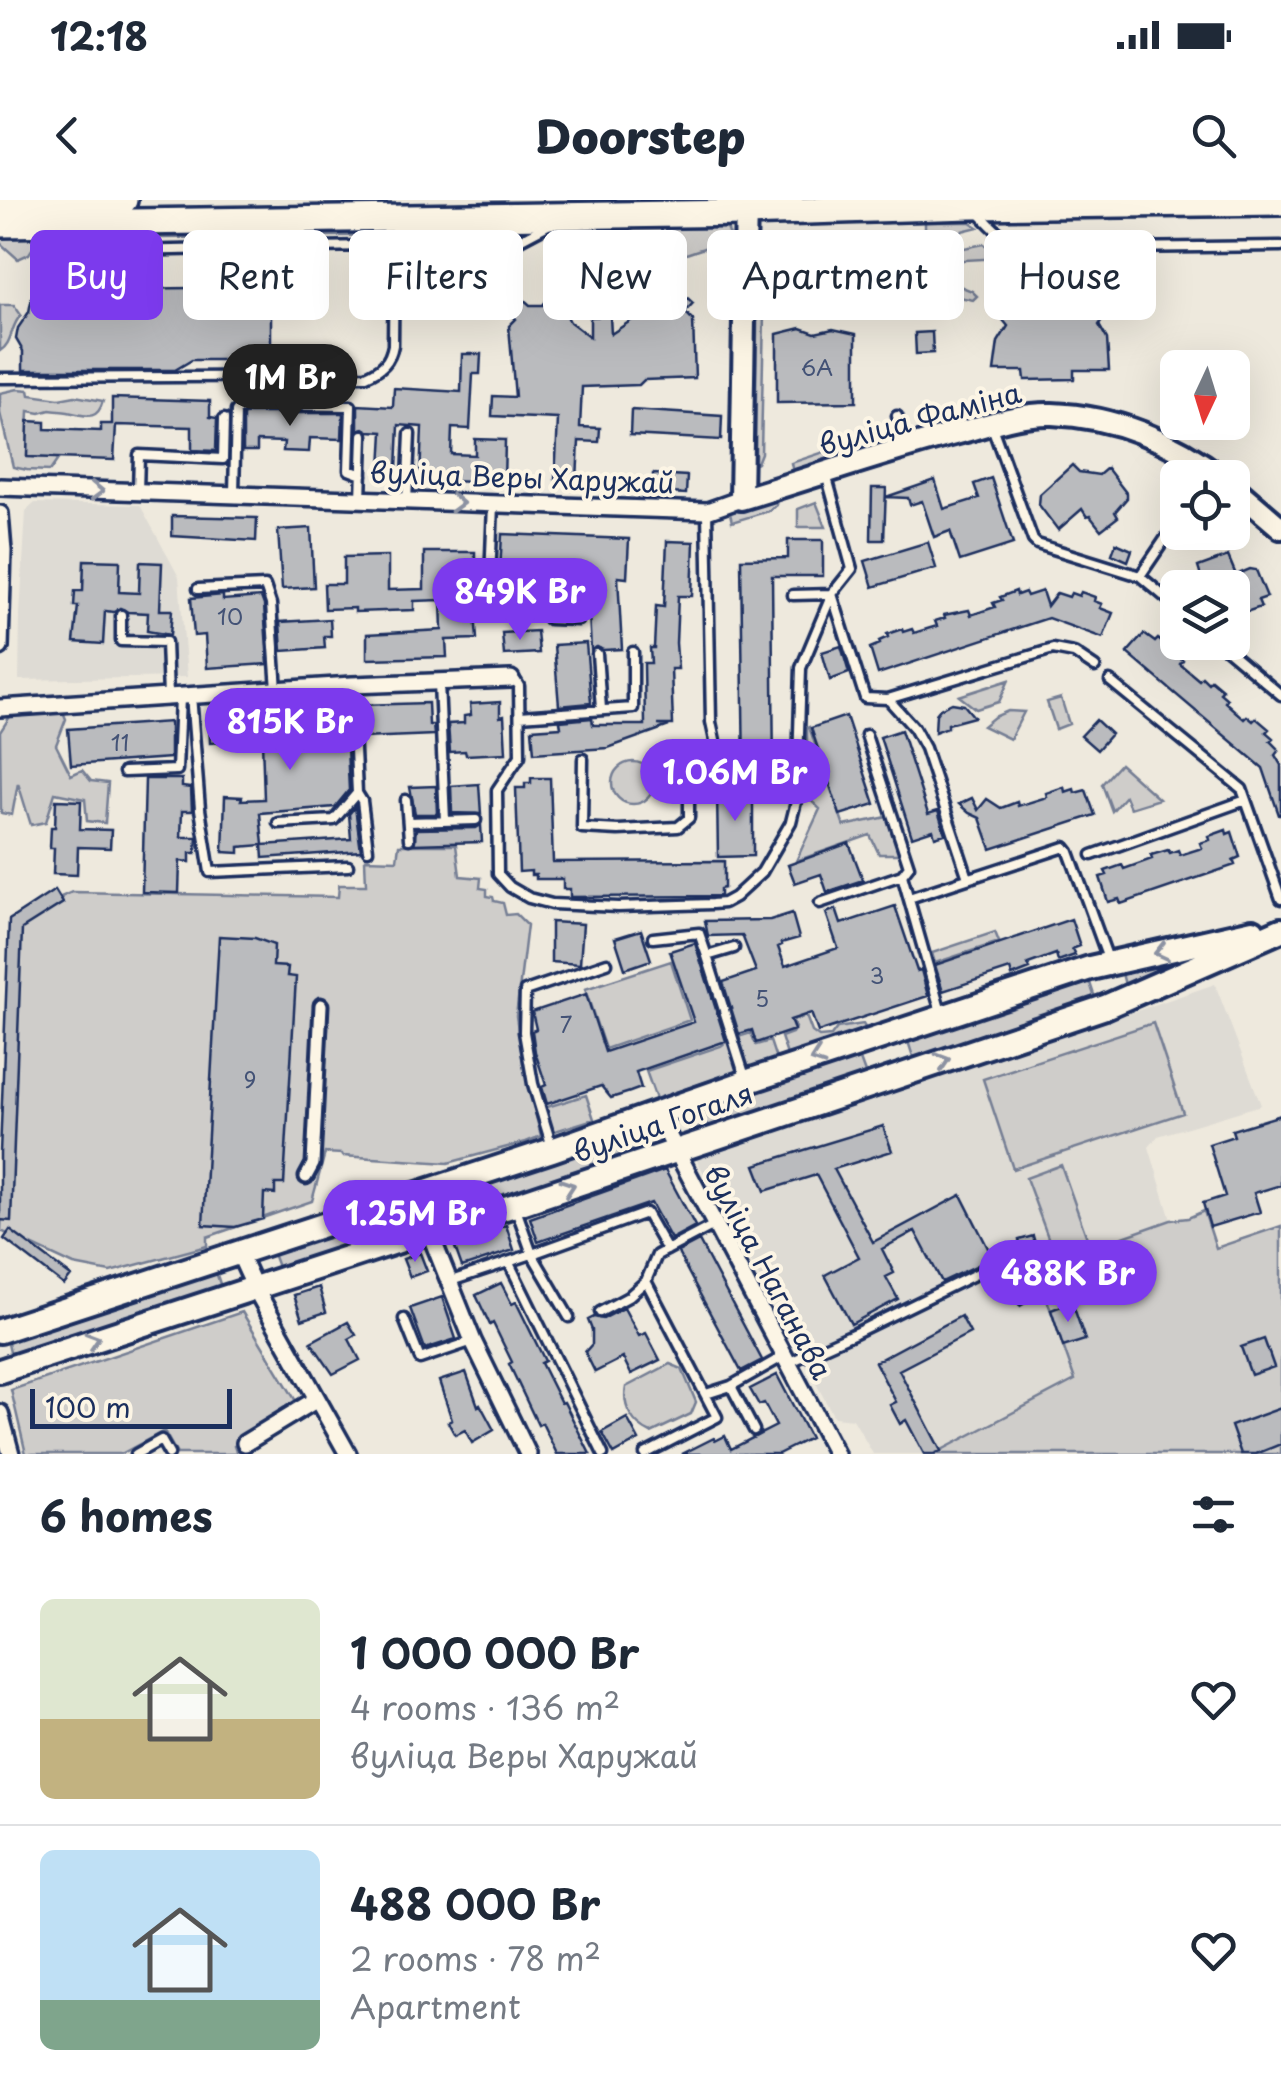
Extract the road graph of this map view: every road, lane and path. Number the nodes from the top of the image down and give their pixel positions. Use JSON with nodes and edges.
{"nodes":[{"id":1,"x":124,"y":200,"type":"edge"},
{"id":2,"x":1281,"y":202,"type":"edge"},
{"id":3,"x":0,"y":203,"type":"edge"},
{"id":4,"x":971,"y":206,"type":"junction"},
{"id":5,"x":746,"y":207,"type":"edge"},
{"id":6,"x":260,"y":210,"type":"edge"},
{"id":7,"x":563,"y":216,"type":"junction"},
{"id":8,"x":0,"y":224,"type":"edge"},
{"id":9,"x":36,"y":224,"type":"junction"},
{"id":10,"x":523,"y":238,"type":"edge"},
{"id":11,"x":349,"y":246,"type":"edge"},
{"id":12,"x":1281,"y":246,"type":"edge"},
{"id":13,"x":394,"y":320,"type":"edge"},
{"id":14,"x":0,"y":378,"type":"edge"},
{"id":15,"x":897,"y":416,"type":"dead end"},
{"id":16,"x":224,"y":418,"type":"dead end"},
{"id":17,"x":991,"y":424,"type":"junction"},
{"id":18,"x":410,"y":434,"type":"dead end"},
{"id":19,"x":363,"y":435,"type":"dead end"},
{"id":20,"x":906,"y":446,"type":"junction"},
{"id":21,"x":1197,"y":460,"type":"edge"},
{"id":22,"x":826,"y":473,"type":"junction"},
{"id":23,"x":362,"y":474,"type":"junction"},
{"id":24,"x":0,"y":488,"type":"edge"},
{"id":25,"x":138,"y":492,"type":"junction"},
{"id":26,"x":234,"y":495,"type":"junction"},
{"id":27,"x":741,"y":499,"type":"junction"},
{"id":28,"x":361,"y":500,"type":"junction"},
{"id":29,"x":407,"y":501,"type":"junction"},
{"id":30,"x":1250,"y":501,"type":"edge"},
{"id":31,"x":494,"y":504,"type":"junction"},
{"id":32,"x":707,"y":511,"type":"junction"},
{"id":33,"x":0,"y":514,"type":"edge"},
{"id":34,"x":1281,"y":528,"type":"edge"},
{"id":35,"x":1160,"y":547,"type":"edge"},
{"id":36,"x":1140,"y":576,"type":"junction"},
{"id":37,"x":198,"y":589,"type":"dead end"},
{"id":38,"x":1160,"y":593,"type":"edge"},
{"id":39,"x":832,"y":594,"type":"junction"},
{"id":40,"x":1,"y":595,"type":"edge"},
{"id":41,"x":792,"y":595,"type":"dead end"},
{"id":42,"x":121,"y":616,"type":"dead end"},
{"id":43,"x":578,"y":620,"type":"dead end"},
{"id":44,"x":0,"y":647,"type":"edge"},
{"id":45,"x":633,"y":652,"type":"dead end"},
{"id":46,"x":598,"y":654,"type":"dead end"},
{"id":47,"x":1239,"y":660,"type":"edge"},
{"id":48,"x":1094,"y":667,"type":"dead end"},
{"id":49,"x":511,"y":679,"type":"joint"},
{"id":50,"x":1110,"y":681,"type":"dead end"},
{"id":51,"x":438,"y":682,"type":"junction"},
{"id":52,"x":352,"y":686,"type":"junction"},
{"id":53,"x":277,"y":690,"type":"junction"},
{"id":54,"x":1281,"y":695,"type":"edge"},
{"id":55,"x":180,"y":696,"type":"junction"},
{"id":56,"x":888,"y":699,"type":"junction"},
{"id":57,"x":0,"y":708,"type":"edge"},
{"id":58,"x":601,"y":709,"type":"junction"},
{"id":59,"x":520,"y":716,"type":"junction"},
{"id":60,"x":866,"y":735,"type":"dead end"},
{"id":61,"x":583,"y":759,"type":"dead end"},
{"id":62,"x":124,"y":772,"type":"dead end"},
{"id":63,"x":357,"y":792,"type":"junction"},
{"id":64,"x":406,"y":800,"type":"dead end"},
{"id":65,"x":1246,"y":800,"type":"junction"},
{"id":66,"x":476,"y":820,"type":"dead end"},
{"id":67,"x":446,"y":821,"type":"junction"},
{"id":68,"x":408,"y":822,"type":"junction"},
{"id":69,"x":278,"y":823,"type":"dead end"},
{"id":70,"x":409,"y":839,"type":"dead end"},
{"id":71,"x":368,"y":850,"type":"dead end"},
{"id":72,"x":1092,"y":855,"type":"dead end"},
{"id":73,"x":348,"y":866,"type":"dead end"},
{"id":74,"x":902,"y":875,"type":"junction"},
{"id":75,"x":968,"y":878,"type":"junction"},
{"id":76,"x":910,"y":898,"type":"junction"},
{"id":77,"x":1281,"y":899,"type":"edge"},
{"id":78,"x":820,"y":902,"type":"dead end"},
{"id":79,"x":1281,"y":927,"type":"edge"},
{"id":80,"x":653,"y":938,"type":"dead end"},
{"id":81,"x":734,"y":948,"type":"dead end"},
{"id":82,"x":706,"y":956,"type":"junction"},
{"id":83,"x":606,"y":964,"type":"dead end"},
{"id":84,"x":1110,"y":964,"type":"junction"},
{"id":85,"x":1121,"y":1000,"type":"junction"},
{"id":86,"x":321,"y":1005,"type":"dead end"},
{"id":87,"x":942,"y":1016,"type":"junction"},
{"id":88,"x":880,"y":1037,"type":"junction"},
{"id":89,"x":895,"y":1076,"type":"junction"},
{"id":90,"x":746,"y":1082,"type":"junction"},
{"id":91,"x":657,"y":1114,"type":"junction"},
{"id":92,"x":552,"y":1150,"type":"junction"},
{"id":93,"x":676,"y":1150,"type":"junction"},
{"id":94,"x":306,"y":1176,"type":"dead end"},
{"id":95,"x":514,"y":1205,"type":"junction"},
{"id":96,"x":714,"y":1225,"type":"junction"},
{"id":97,"x":428,"y":1230,"type":"junction"},
{"id":98,"x":667,"y":1250,"type":"junction"},
{"id":99,"x":239,"y":1252,"type":"junction"},
{"id":100,"x":532,"y":1254,"type":"junction"},
{"id":101,"x":1018,"y":1254,"type":"dead end"},
{"id":102,"x":509,"y":1263,"type":"junction"},
{"id":103,"x":448,"y":1282,"type":"junction"},
{"id":104,"x":646,"y":1282,"type":"junction"},
{"id":105,"x":254,"y":1288,"type":"junction"},
{"id":106,"x":600,"y":1312,"type":"dead end"},
{"id":107,"x":568,"y":1317,"type":"dead end"},
{"id":108,"x":404,"y":1319,"type":"dead end"},
{"id":109,"x":0,"y":1331,"type":"edge"},
{"id":110,"x":472,"y":1341,"type":"junction"},
{"id":111,"x":786,"y":1360,"type":"junction"},
{"id":112,"x":0,"y":1371,"type":"edge"},
{"id":113,"x":731,"y":1386,"type":"junction"},
{"id":114,"x":706,"y":1394,"type":"junction"},
{"id":115,"x":317,"y":1399,"type":"junction"},
{"id":116,"x":0,"y":1412,"type":"edge"},
{"id":117,"x":754,"y":1430,"type":"dead end"},
{"id":118,"x":246,"y":1448,"type":"edge"},
{"id":119,"x":834,"y":1453,"type":"edge"},
{"id":120,"x":11,"y":1454,"type":"edge"},
{"id":121,"x":136,"y":1454,"type":"edge"},
{"id":122,"x":169,"y":1454,"type":"edge"},
{"id":123,"x":348,"y":1454,"type":"edge"},
{"id":124,"x":528,"y":1454,"type":"edge"},
{"id":125,"x":602,"y":1454,"type":"edge"},
{"id":126,"x":645,"y":1454,"type":"edge"}],
"edges":[{"from":1,"to":3,"type":"main road"},
{"from":2,"to":4,"type":"main road"},
{"from":4,"to":5,"type":"main road"},
{"from":4,"to":12,"type":"lane"},
{"from":5,"to":7,"type":"main road"},
{"from":5,"to":27,"type":"street"},
{"from":6,"to":7,"type":"main road"},
{"from":6,"to":9,"type":"main road"},
{"from":7,"to":10,"type":"lane"},
{"from":8,"to":9,"type":"main road"},
{"from":9,"to":11,"type":"lane"},
{"from":13,"to":14,"type":"lane"},
{"from":15,"to":20,"type":"lane"},
{"from":16,"to":25,"type":"lane"},
{"from":17,"to":20,"type":"street","name":"вуліца Фаміна"},
{"from":17,"to":21,"type":"street","name":"вуліца Фаміна"},
{"from":17,"to":36,"type":"lane"},
{"from":18,"to":29,"type":"lane"},
{"from":19,"to":23,"type":"lane"},
{"from":20,"to":22,"type":"street","name":"вуліца Фаміна"},
{"from":22,"to":27,"type":"street","name":"вуліца Фаміна"},
{"from":22,"to":39,"type":"lane"},
{"from":23,"to":26,"type":"lane"},
{"from":23,"to":28,"type":"lane"},
{"from":24,"to":25,"type":"street","name":"вуліца Веры Харужай","one_way":true},
{"from":25,"to":26,"type":"street","name":"вуліца Веры Харужай"},
{"from":26,"to":28,"type":"street","name":"вуліца Веры Харужай"},
{"from":27,"to":32,"type":"street","name":"вуліца Веры Харужай"},
{"from":28,"to":29,"type":"street","name":"вуліца Веры Харужай"},
{"from":29,"to":31,"type":"street","name":"вуліца Веры Харужай","one_way":true},
{"from":30,"to":34,"type":"street"},
{"from":31,"to":32,"type":"street","name":"вуліца Веры Харужай"},
{"from":31,"to":43,"type":"lane"},
{"from":32,"to":61,"type":"lane"},
{"from":33,"to":40,"type":"street"},
{"from":35,"to":36,"type":"lane"},
{"from":36,"to":38,"type":"lane"},
{"from":37,"to":53,"type":"lane"},
{"from":39,"to":41,"type":"lane"},
{"from":39,"to":56,"type":"lane"},
{"from":39,"to":59,"type":"lane"},
{"from":40,"to":44,"type":"street"},
{"from":42,"to":55,"type":"lane"},
{"from":45,"to":58,"type":"lane"},
{"from":46,"to":58,"type":"lane"},
{"from":47,"to":54,"type":"lane"},
{"from":48,"to":56,"type":"lane"},
{"from":49,"to":51,"type":"street"},
{"from":49,"to":59,"type":"lane"},
{"from":50,"to":65,"type":"lane"},
{"from":51,"to":52,"type":"street"},
{"from":51,"to":67,"type":"lane"},
{"from":52,"to":53,"type":"street"},
{"from":52,"to":63,"type":"lane"},
{"from":53,"to":55,"type":"street"},
{"from":55,"to":57,"type":"street"},
{"from":55,"to":62,"type":"lane"},
{"from":55,"to":73,"type":"lane"},
{"from":56,"to":75,"type":"lane"},
{"from":58,"to":59,"type":"lane"},
{"from":60,"to":74,"type":"lane"},
{"from":63,"to":69,"type":"lane"},
{"from":63,"to":71,"type":"lane"},
{"from":64,"to":68,"type":"lane"},
{"from":65,"to":72,"type":"lane"},
{"from":65,"to":77,"type":"lane"},
{"from":66,"to":67,"type":"lane"},
{"from":67,"to":68,"type":"lane"},
{"from":68,"to":70,"type":"lane"},
{"from":74,"to":76,"type":"lane"},
{"from":74,"to":78,"type":"lane"},
{"from":75,"to":76,"type":"lane"},
{"from":75,"to":84,"type":"lane"},
{"from":76,"to":87,"type":"lane"},
{"from":79,"to":84,"type":"main road","name":"вуліца Гогаля","one_way":true},
{"from":79,"to":85,"type":"main road","name":"вуліца Гогаля"},
{"from":80,"to":82,"type":"lane"},
{"from":81,"to":82,"type":"lane"},
{"from":82,"to":90,"type":"lane"},
{"from":83,"to":92,"type":"lane"},
{"from":84,"to":85,"type":"main road"},
{"from":84,"to":87,"type":"main road","name":"вуліца Гогаля"},
{"from":89,"to":85,"type":"main road","name":"вуліца Гогаля","one_way":true},
{"from":86,"to":94,"type":"street"},
{"from":87,"to":88,"type":"main road","name":"вуліца Гогаля"},
{"from":88,"to":89,"type":"main road"},
{"from":88,"to":90,"type":"main road","name":"вуліца Гогаля","one_way":true},
{"from":89,"to":93,"type":"main road","name":"вуліца Гогаля"},
{"from":90,"to":91,"type":"main road","name":"вуліца Гогаля"},
{"from":91,"to":92,"type":"main road","name":"вуліца Гогаля"},
{"from":91,"to":93,"type":"street","name":"вуліца Наганава"},
{"from":92,"to":99,"type":"main road","name":"вуліца Гогаля"},
{"from":95,"to":93,"type":"main road","name":"вуліца Гогаля","one_way":true},
{"from":93,"to":96,"type":"street","name":"вуліца Наганава"},
{"from":95,"to":97,"type":"main road","name":"вуліца Гогаля"},
{"from":95,"to":100,"type":"lane"},
{"from":96,"to":98,"type":"lane"},
{"from":96,"to":111,"type":"street","name":"вуліца Наганава"},
{"from":97,"to":103,"type":"street"},
{"from":97,"to":105,"type":"main road","name":"вуліца Гогаля"},
{"from":98,"to":100,"type":"lane"},
{"from":98,"to":104,"type":"lane"},
{"from":99,"to":105,"type":"street"},
{"from":99,"to":109,"type":"main road","name":"вуліца Гогаля"},
{"from":100,"to":102,"type":"lane"},
{"from":100,"to":107,"type":"lane"},
{"from":101,"to":111,"type":"lane"},
{"from":102,"to":103,"type":"lane"},
{"from":102,"to":125,"type":"lane"},
{"from":103,"to":110,"type":"street"},
{"from":104,"to":106,"type":"lane"},
{"from":104,"to":114,"type":"lane"},
{"from":112,"to":105,"type":"main road","name":"вуліца Гогаля","one_way":true},
{"from":105,"to":115,"type":"street"},
{"from":108,"to":110,"type":"lane"},
{"from":110,"to":124,"type":"street"},
{"from":111,"to":113,"type":"lane"},
{"from":111,"to":119,"type":"street","name":"вуліца Наганава"},
{"from":113,"to":114,"type":"lane"},
{"from":113,"to":117,"type":"lane"},
{"from":114,"to":126,"type":"lane"},
{"from":115,"to":118,"type":"street"},
{"from":115,"to":123,"type":"street"},
{"from":116,"to":120,"type":"street"},
{"from":121,"to":122,"type":"lane"}]}
